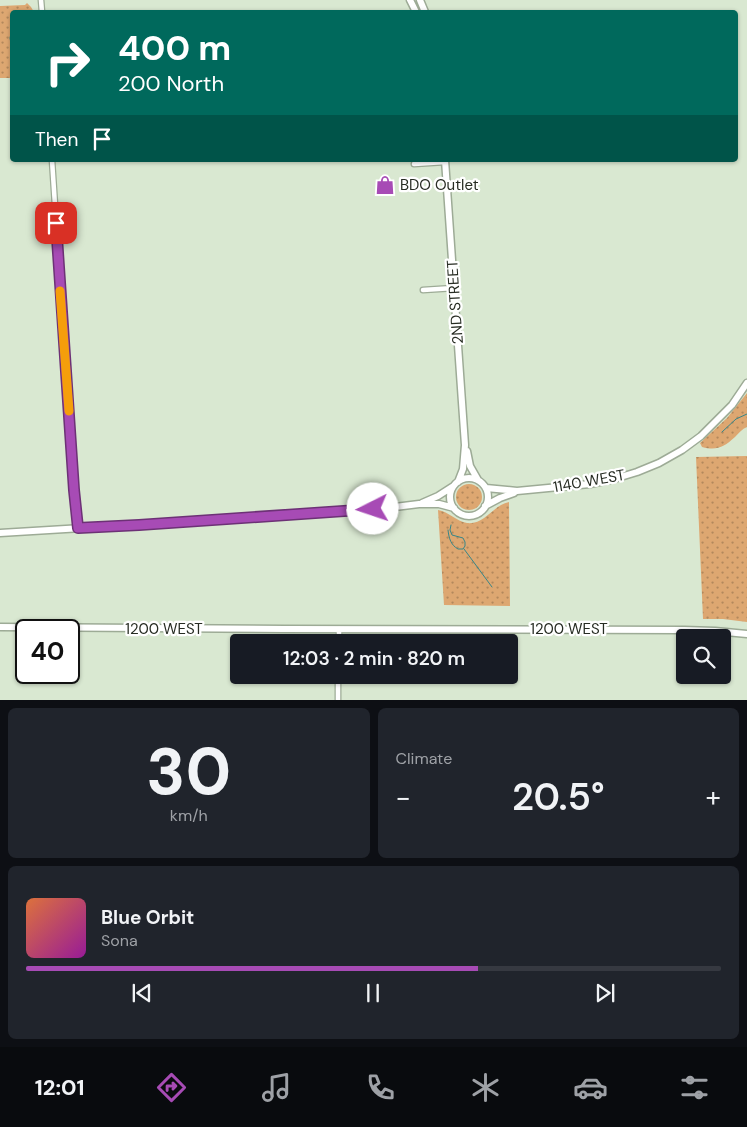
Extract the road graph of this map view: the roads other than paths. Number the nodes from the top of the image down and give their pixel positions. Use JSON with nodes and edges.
{"nodes":[{"id":1,"x":52,"y":162,"type":"edge"},
{"id":2,"x":435,"y":162,"type":"edge"},
{"id":3,"x":445,"y":162,"type":"edge"},
{"id":4,"x":414,"y":164,"type":"dead end"},
{"id":5,"x":454,"y":288,"type":"junction"},
{"id":6,"x":423,"y":290,"type":"dead end"},
{"id":7,"x":747,"y":383,"type":"edge"},
{"id":8,"x":465,"y":445,"type":"junction"},
{"id":9,"x":478,"y":480,"type":"junction"},
{"id":10,"x":458,"y":482,"type":"junction"},
{"id":11,"x":452,"y":487,"type":"junction"},
{"id":12,"x":486,"y":488,"type":"junction"},
{"id":13,"x":517,"y":491,"type":"junction"},
{"id":14,"x":419,"y":504,"type":"junction"},
{"id":15,"x":485,"y":506,"type":"junction"},
{"id":16,"x":454,"y":508,"type":"junction"},
{"id":17,"x":78,"y":528,"type":"junction"},
{"id":18,"x":0,"y":533,"type":"edge"},
{"id":19,"x":0,"y":627,"type":"edge"},
{"id":20,"x":339,"y":628,"type":"junction"},
{"id":21,"x":339,"y":634,"type":"edge"},
{"id":22,"x":747,"y":634,"type":"edge"},
{"id":23,"x":338,"y":684,"type":"edge"},
{"id":24,"x":338,"y":700,"type":"edge"}],
"edges":[{"from":1,"to":17,"type":"street"},
{"from":2,"to":4,"type":"street"},
{"from":3,"to":5,"type":"street","name":"2ND STREET"},
{"from":5,"to":6,"type":"street"},
{"from":5,"to":8,"type":"street","name":"2ND STREET"},
{"from":7,"to":13,"type":"street","name":"1140 WEST"},
{"from":8,"to":9,"type":"street","name":"2ND STREET"},
{"from":8,"to":10,"type":"street","name":"2ND STREET"},
{"from":9,"to":10,"type":"street"},
{"from":9,"to":12,"type":"street"},
{"from":10,"to":11,"type":"street"},
{"from":11,"to":14,"type":"street"},
{"from":11,"to":16,"type":"street"},
{"from":12,"to":13,"type":"street","name":"1140 WEST"},
{"from":12,"to":15,"type":"street"},
{"from":13,"to":15,"type":"street","name":"1140 WEST"},
{"from":14,"to":16,"type":"street"},
{"from":14,"to":17,"type":"street"},
{"from":15,"to":16,"type":"street"},
{"from":17,"to":18,"type":"street"},
{"from":19,"to":20,"type":"street","name":"1200 WEST"},
{"from":20,"to":21,"type":"street"},
{"from":20,"to":22,"type":"street","name":"1200 WEST"},
{"from":23,"to":24,"type":"street"}]}
